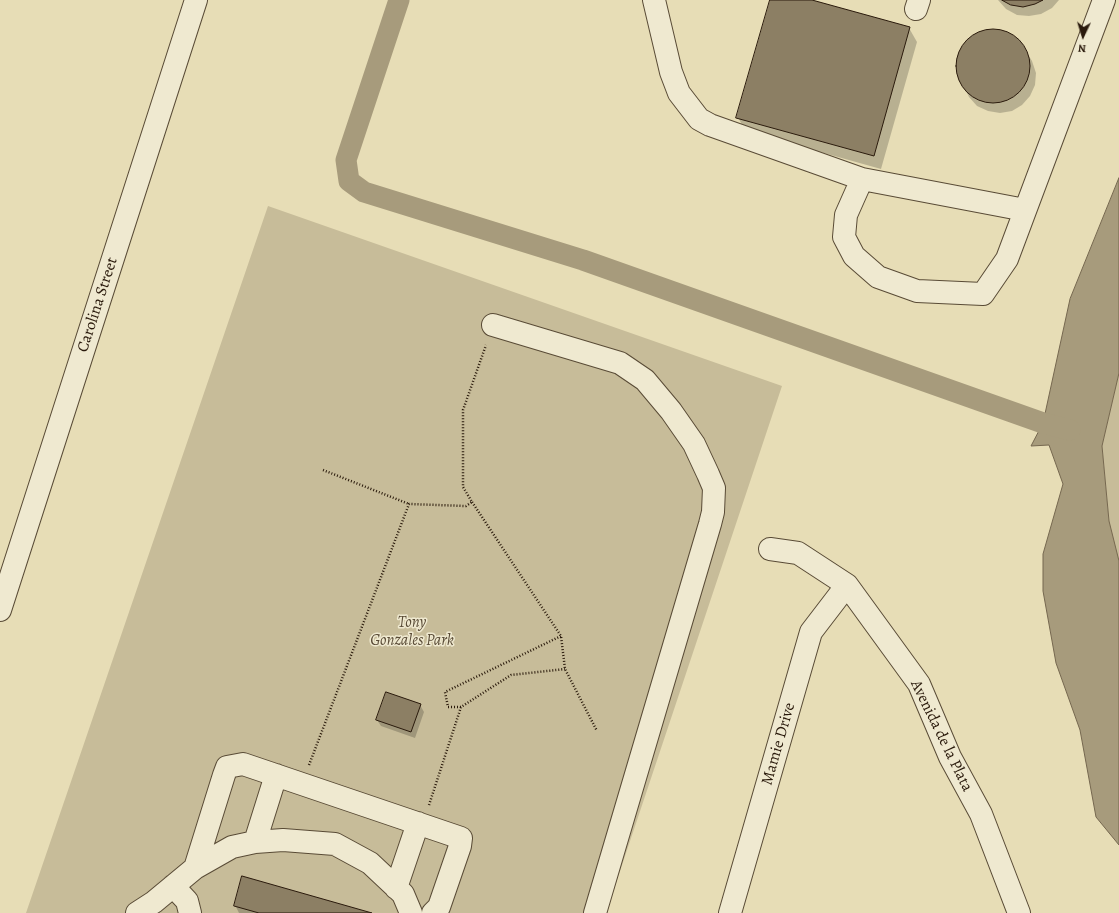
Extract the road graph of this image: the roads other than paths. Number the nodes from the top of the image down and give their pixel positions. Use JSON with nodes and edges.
{"nodes":[{"id":1,"x":196,"y":0,"type":"edge"},
{"id":2,"x":654,"y":0,"type":"edge"},
{"id":3,"x":1104,"y":0,"type":"edge"},
{"id":4,"x":862,"y":179,"type":"junction"},
{"id":5,"x":1025,"y":210,"type":"junction"},
{"id":6,"x":493,"y":325,"type":"road end"},
{"id":7,"x":770,"y":549,"type":"dead end"},
{"id":8,"x":847,"y":585,"type":"junction"},
{"id":9,"x":0,"y":610,"type":"edge"},
{"id":10,"x":276,"y":775,"type":"junction"},
{"id":11,"x":420,"y":824,"type":"junction"},
{"id":12,"x":255,"y":842,"type":"junction"},
{"id":13,"x":195,"y":868,"type":"junction"},
{"id":14,"x":173,"y":886,"type":"junction"},
{"id":15,"x":396,"y":888,"type":"junction"},
{"id":16,"x":137,"y":913,"type":"edge"},
{"id":17,"x":190,"y":913,"type":"edge"},
{"id":18,"x":411,"y":913,"type":"edge"},
{"id":19,"x":433,"y":913,"type":"edge"},
{"id":20,"x":595,"y":913,"type":"edge"},
{"id":21,"x":730,"y":913,"type":"edge"},
{"id":22,"x":1019,"y":913,"type":"edge"}],
"edges":[{"from":1,"to":9,"type":"street","name":"Carolina Street"},
{"from":2,"to":4,"type":"street"},
{"from":3,"to":5,"type":"street"},
{"from":4,"to":5,"type":"street"},
{"from":4,"to":5,"type":"street"},
{"from":6,"to":20,"type":"street"},
{"from":7,"to":8,"type":"street","name":"Avenida de la Plata"},
{"from":8,"to":21,"type":"street","name":"Mamie Drive"},
{"from":8,"to":22,"type":"street","name":"Avenida de la Plata"},
{"from":10,"to":11,"type":"street"},
{"from":10,"to":12,"type":"street"},
{"from":10,"to":13,"type":"street"},
{"from":11,"to":15,"type":"street"},
{"from":11,"to":19,"type":"street"},
{"from":12,"to":13,"type":"street"},
{"from":12,"to":15,"type":"street"},
{"from":13,"to":14,"type":"street"},
{"from":14,"to":16,"type":"street"},
{"from":14,"to":17,"type":"street"},
{"from":15,"to":18,"type":"street"}]}
